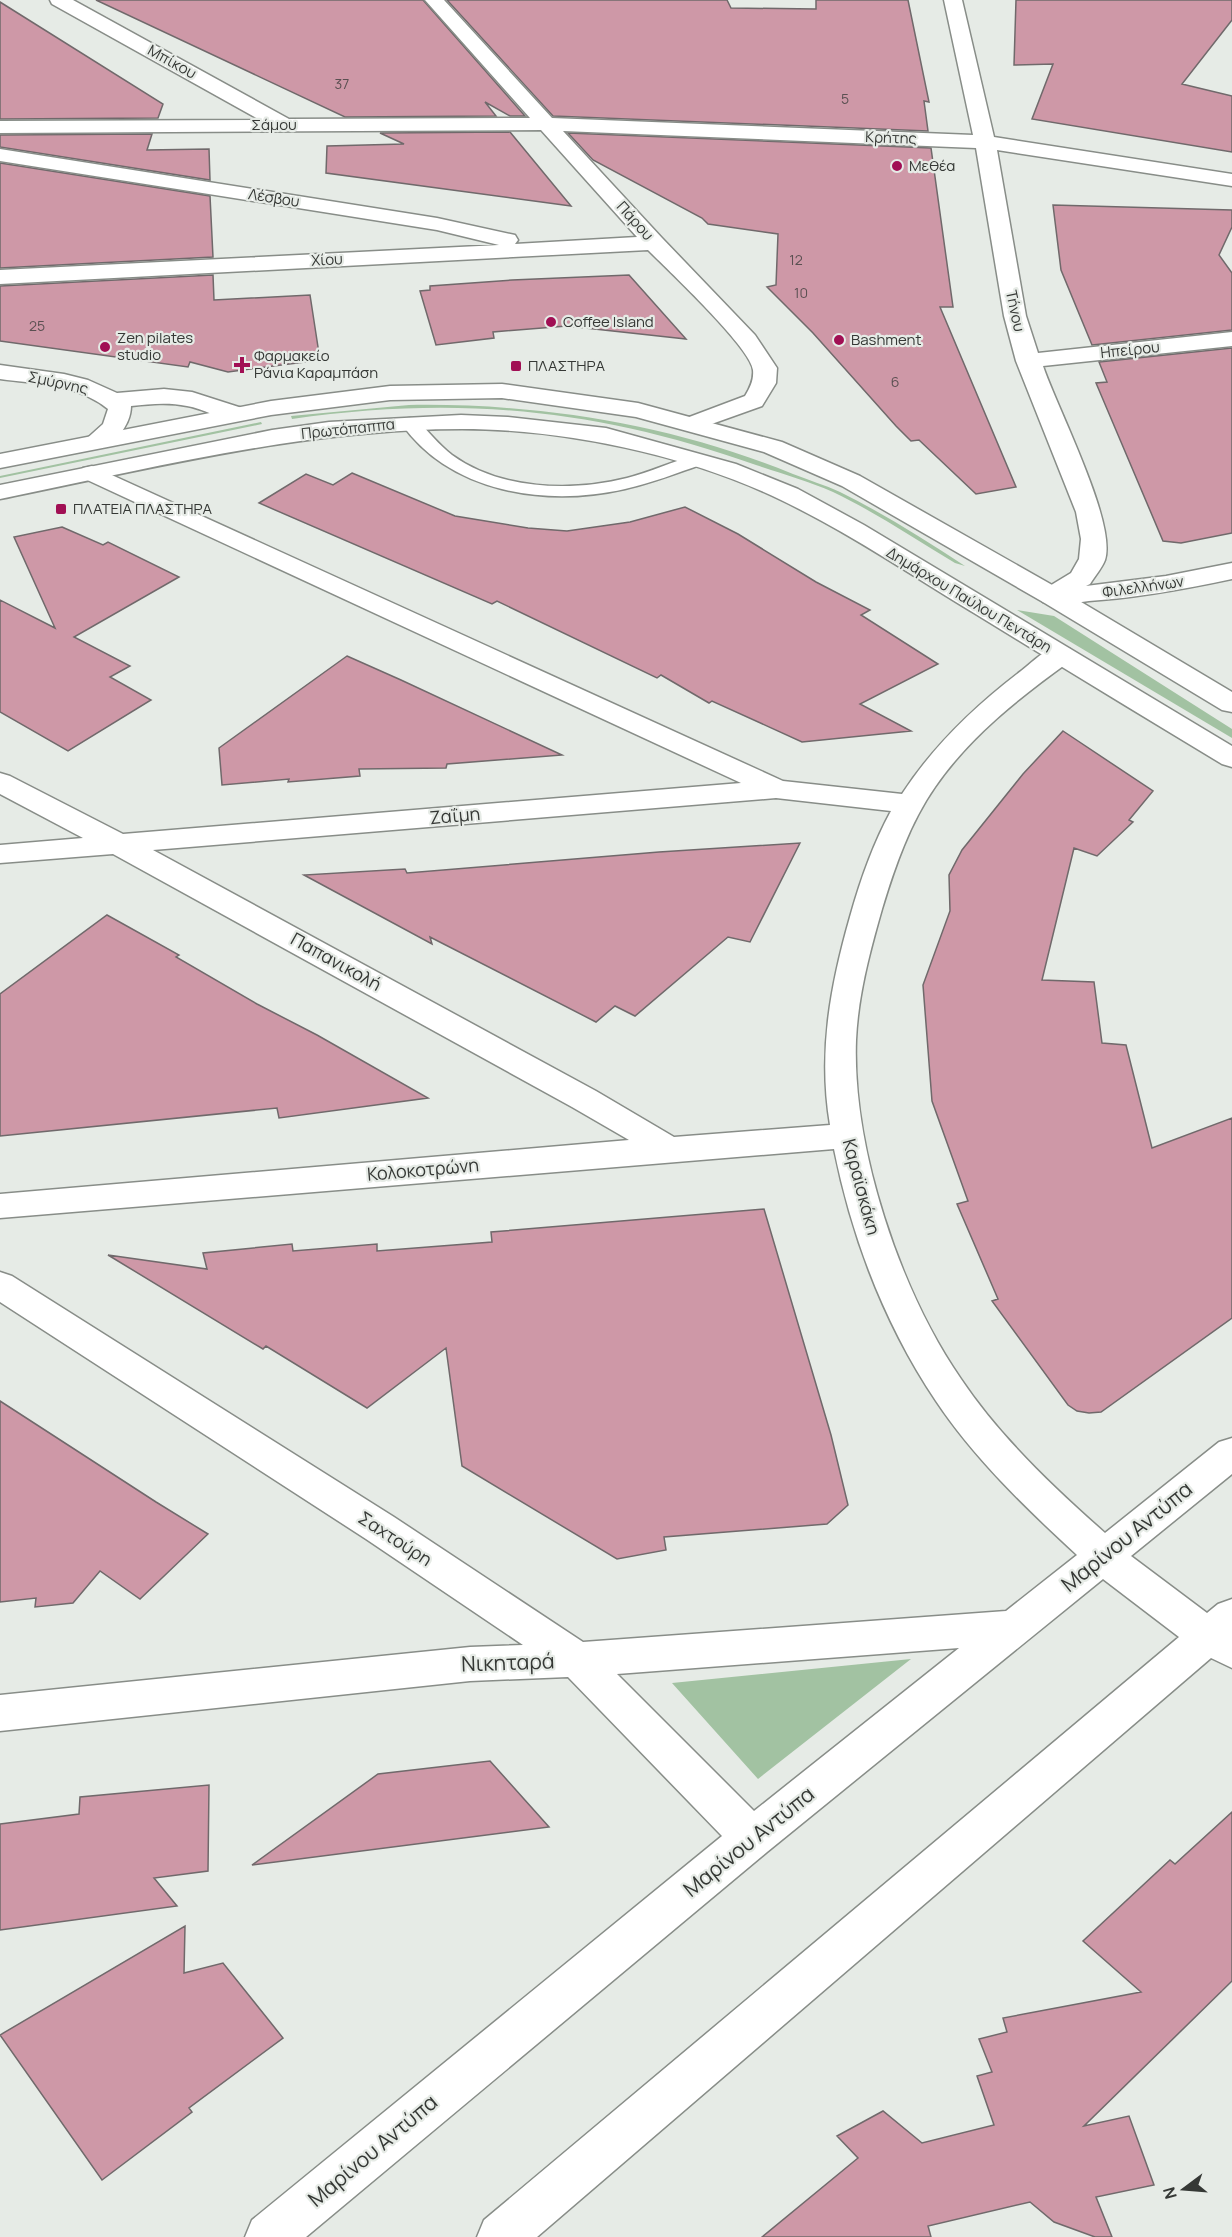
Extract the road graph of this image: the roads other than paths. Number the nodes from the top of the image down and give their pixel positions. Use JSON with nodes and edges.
{"nodes":[{"id":1,"x":59,"y":0,"type":"edge"},
{"id":2,"x":434,"y":0,"type":"edge"},
{"id":3,"x":953,"y":0,"type":"edge"},
{"id":4,"x":547,"y":124,"type":"junction"},
{"id":5,"x":285,"y":125,"type":"junction"},
{"id":6,"x":0,"y":127,"type":"edge"},
{"id":7,"x":985,"y":142,"type":"junction"},
{"id":8,"x":0,"y":155,"type":"edge"},
{"id":9,"x":1232,"y":180,"type":"edge"},
{"id":10,"x":654,"y":243,"type":"junction"},
{"id":11,"x":546,"y":249,"type":"junction"},
{"id":12,"x":0,"y":277,"type":"edge"},
{"id":13,"x":1232,"y":339,"type":"edge"},
{"id":14,"x":1028,"y":360,"type":"junction"},
{"id":15,"x":0,"y":372,"type":"edge"},
{"id":16,"x":113,"y":400,"type":"junction"},
{"id":17,"x":237,"y":414,"type":"junction"},
{"id":18,"x":410,"y":423,"type":"junction"},
{"id":19,"x":692,"y":424,"type":"junction"},
{"id":20,"x":94,"y":442,"type":"junction"},
{"id":21,"x":697,"y":460,"type":"junction"},
{"id":22,"x":0,"y":461,"type":"edge"},
{"id":23,"x":92,"y":473,"type":"junction"},
{"id":24,"x":0,"y":492,"type":"edge"},
{"id":25,"x":1232,"y":571,"type":"edge"},
{"id":26,"x":961,"y":594,"type":"junction"},
{"id":27,"x":1052,"y":596,"type":"junction"},
{"id":28,"x":1060,"y":655,"type":"junction"},
{"id":29,"x":1232,"y":704,"type":"edge"},
{"id":30,"x":1232,"y":758,"type":"edge"},
{"id":31,"x":0,"y":782,"type":"edge"},
{"id":32,"x":776,"y":789,"type":"junction"},
{"id":33,"x":910,"y":804,"type":"junction"},
{"id":34,"x":122,"y":844,"type":"junction"},
{"id":35,"x":0,"y":854,"type":"edge"},
{"id":36,"x":847,"y":1136,"type":"junction"},
{"id":37,"x":669,"y":1149,"type":"junction"},
{"id":38,"x":0,"y":1206,"type":"edge"},
{"id":39,"x":0,"y":1285,"type":"edge"},
{"id":40,"x":1232,"y":1453,"type":"edge"},
{"id":41,"x":1102,"y":1556,"type":"junction"},
{"id":42,"x":1017,"y":1627,"type":"junction"},
{"id":43,"x":1224,"y":1634,"type":"edge"},
{"id":44,"x":577,"y":1660,"type":"junction"},
{"id":45,"x":0,"y":1713,"type":"edge"},
{"id":46,"x":752,"y":1838,"type":"junction"},
{"id":47,"x":269,"y":2237,"type":"edge"},
{"id":48,"x":501,"y":2237,"type":"edge"}],
"edges":[{"from":1,"to":5,"type":"street","name":"Μπίκου"},
{"from":2,"to":4,"type":"street","name":"Πάρου"},
{"from":3,"to":7,"type":"street","name":"Τήνου"},
{"from":4,"to":5,"type":"street","name":"Σάμου"},
{"from":4,"to":7,"type":"street","name":"Κρήτης"},
{"from":4,"to":10,"type":"street","name":"Πάρου"},
{"from":5,"to":6,"type":"street","name":"Σάμου"},
{"from":7,"to":9,"type":"street","name":"Κρήτης"},
{"from":7,"to":14,"type":"street","name":"Τήνου"},
{"from":8,"to":11,"type":"street","name":"Λέσβου"},
{"from":10,"to":11,"type":"street","name":"Χίου"},
{"from":10,"to":19,"type":"street","name":"Πάρου"},
{"from":11,"to":12,"type":"street","name":"Χίου"},
{"from":13,"to":14,"type":"street","name":"Ηπείρου"},
{"from":14,"to":27,"type":"street","name":"Τήνου"},
{"from":15,"to":16,"type":"street","name":"Σμύρνης"},
{"from":16,"to":17,"type":"street","name":"Σμύρνης"},
{"from":16,"to":20,"type":"street","name":"Σμύρνης"},
{"from":17,"to":19,"type":"street","name":"Πρωτόπαππα"},
{"from":17,"to":20,"type":"street","name":"Πρωτόπαππα"},
{"from":18,"to":21,"type":"street","name":"Πρωτόπαππα"},
{"from":18,"to":21,"type":"lane"},
{"from":18,"to":23,"type":"street","name":"Πρωτόπαππα"},
{"from":19,"to":27,"type":"street"},
{"from":20,"to":22,"type":"street","name":"Πρωτόπαππα"},
{"from":21,"to":26,"type":"street","name":"Δημάρχου Παύλου Πεντάρη"},
{"from":23,"to":24,"type":"street","name":"Πρωτόπαππα"},
{"from":23,"to":32,"type":"street"},
{"from":25,"to":27,"type":"street","name":"Φιλελλήνων"},
{"from":26,"to":27,"type":"street","name":"Φιλελλήνων"},
{"from":26,"to":28,"type":"street","name":"Δημάρχου Παύλου Πεντάρη"},
{"from":27,"to":29,"type":"street"},
{"from":28,"to":30,"type":"street","name":"Δημάρχου Παύλου Πεντάρη"},
{"from":28,"to":33,"type":"street","name":"Καραϊσκάκη"},
{"from":31,"to":34,"type":"street","name":"Παπανικολή"},
{"from":32,"to":33,"type":"street","name":"Ζαΐμη"},
{"from":32,"to":34,"type":"street","name":"Ζαΐμη"},
{"from":33,"to":36,"type":"street","name":"Καραϊσκάκη"},
{"from":34,"to":35,"type":"street","name":"Ζαΐμη"},
{"from":34,"to":37,"type":"street","name":"Παπανικολή"},
{"from":36,"to":37,"type":"street","name":"Κολοκοτρώνη"},
{"from":36,"to":41,"type":"street","name":"Καραϊσκάκη"},
{"from":37,"to":38,"type":"street","name":"Κολοκοτρώνη"},
{"from":39,"to":44,"type":"street","name":"Σαχτούρη"},
{"from":40,"to":41,"type":"street","name":"Μαρίνου Αντύπα"},
{"from":41,"to":42,"type":"street","name":"Μαρίνου Αντύπα"},
{"from":41,"to":43,"type":"street","name":"Καραϊσκάκη"},
{"from":42,"to":44,"type":"street","name":"Νικηταρά"},
{"from":42,"to":46,"type":"street","name":"Μαρίνου Αντύπα"},
{"from":43,"to":48,"type":"street"},
{"from":44,"to":45,"type":"street","name":"Νικηταρά"},
{"from":44,"to":46,"type":"street","name":"Σαχτούρη"},
{"from":46,"to":47,"type":"street","name":"Μαρίνου Αντύπα"}]}
